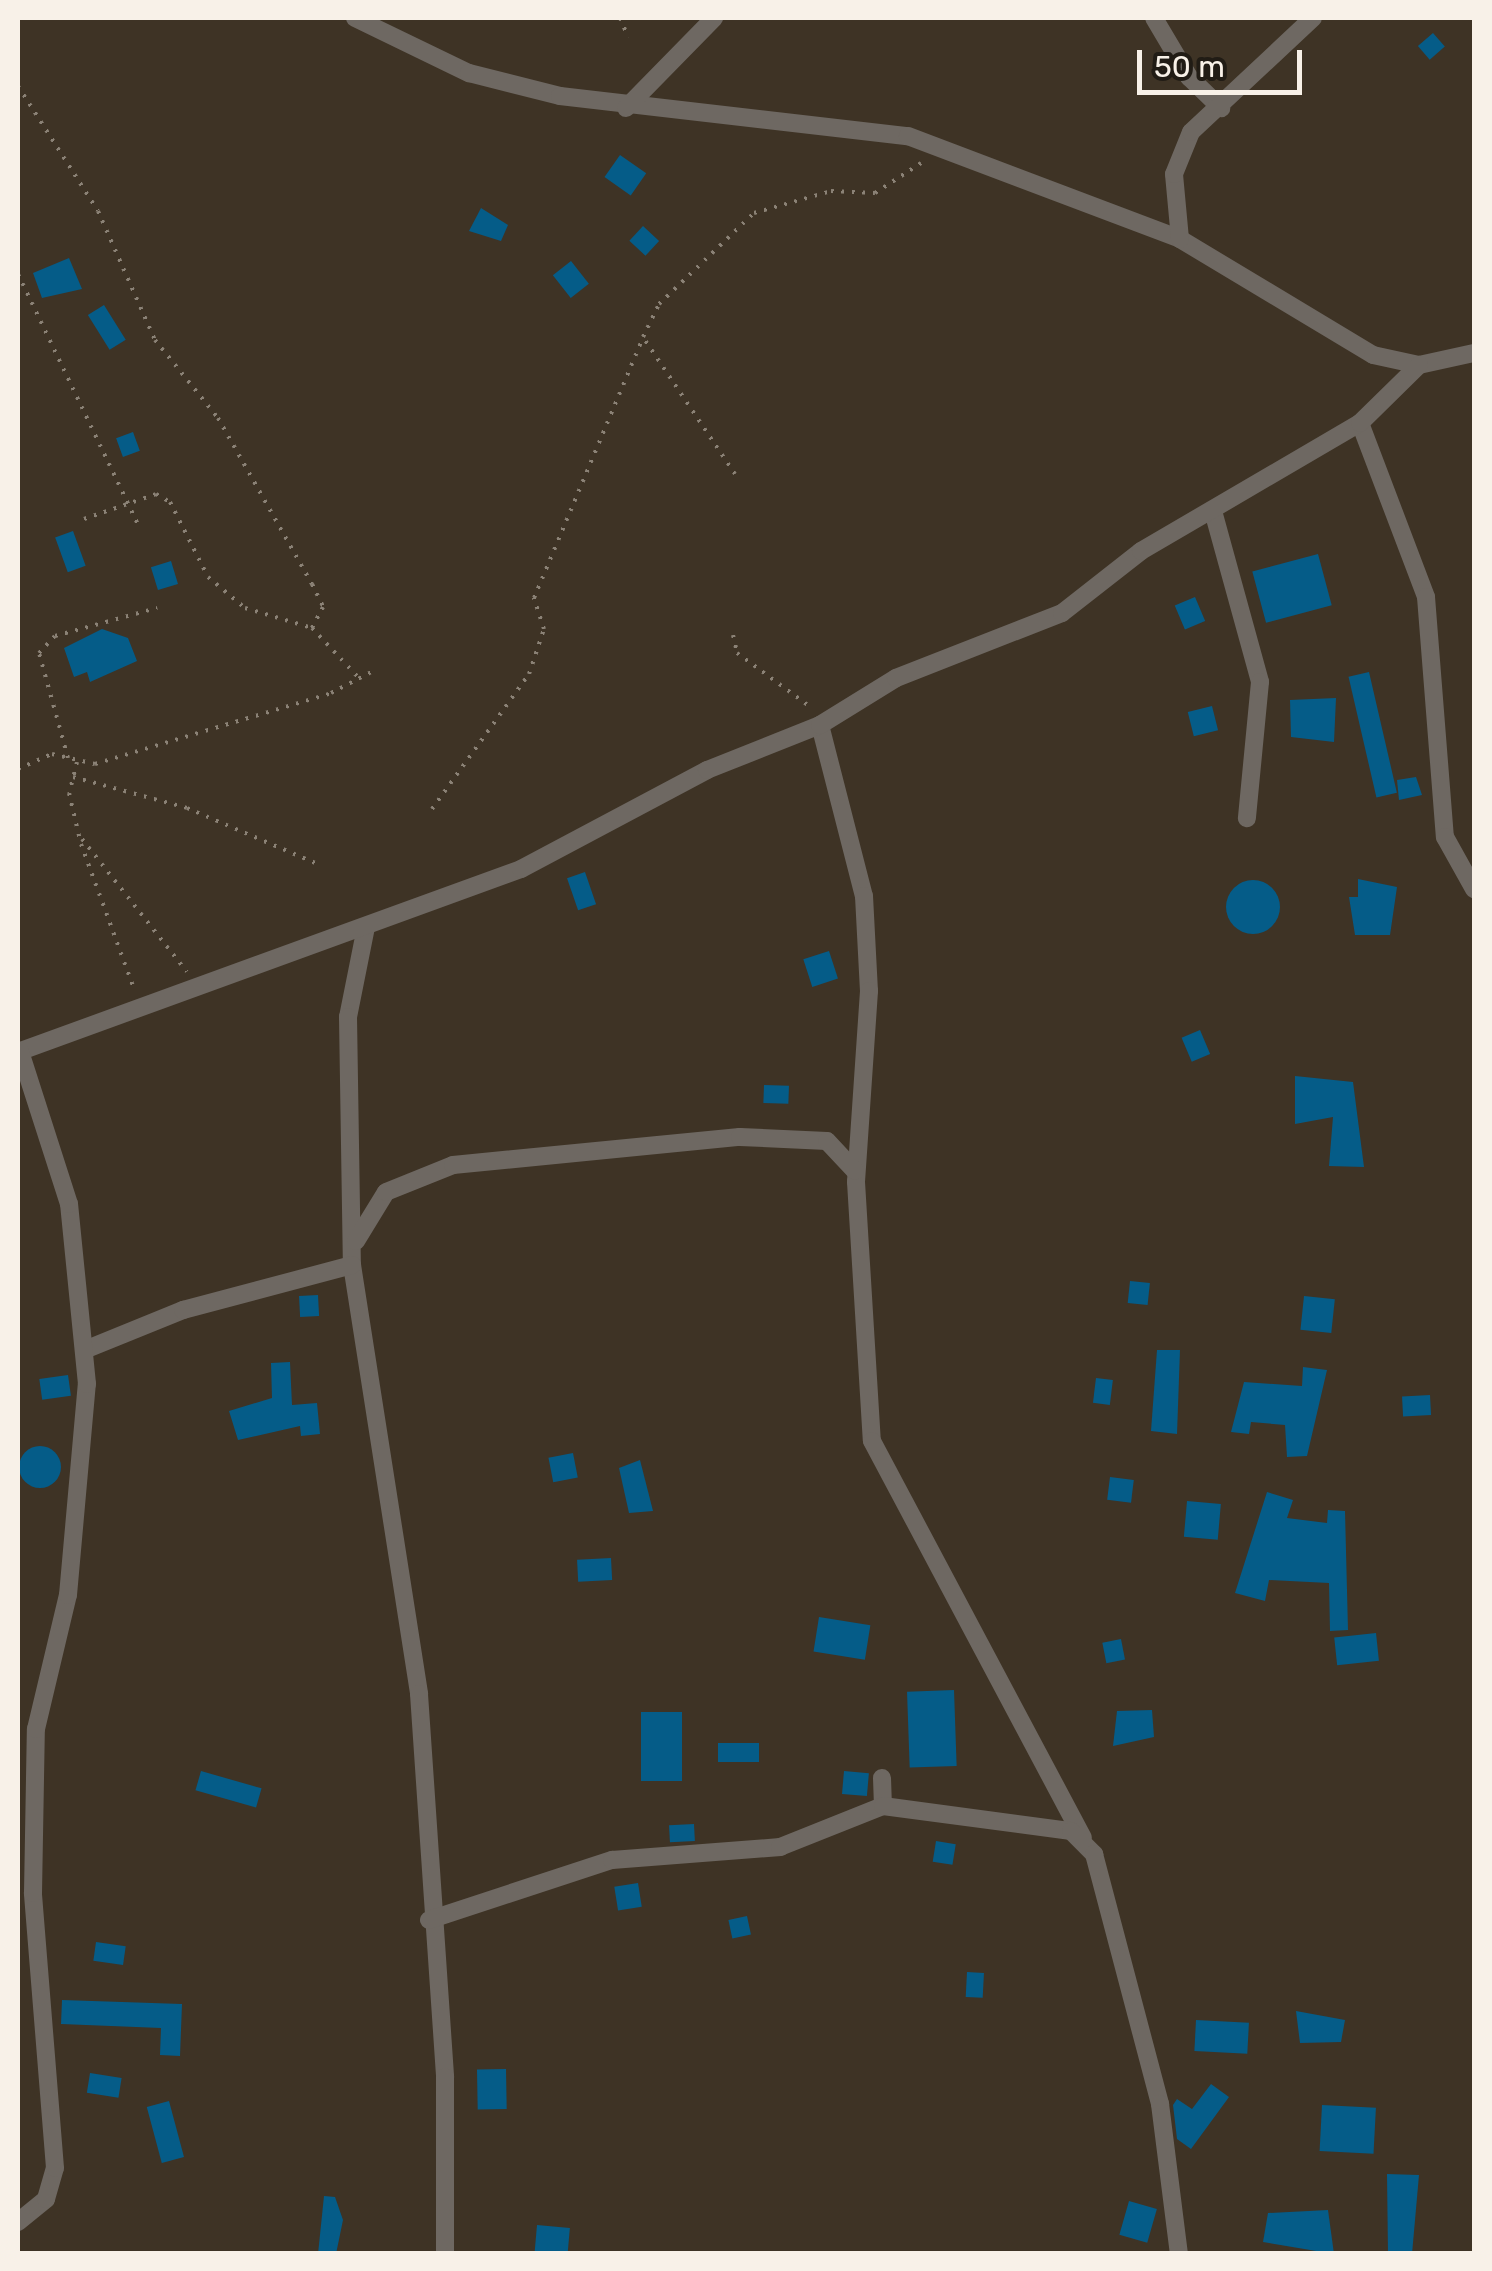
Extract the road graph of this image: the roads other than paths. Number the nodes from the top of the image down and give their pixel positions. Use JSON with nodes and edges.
{"nodes":[{"id":1,"x":355,"y":18,"type":"edge"},
{"id":2,"x":714,"y":18,"type":"edge"},
{"id":3,"x":1154,"y":18,"type":"edge"},
{"id":4,"x":1313,"y":18,"type":"edge"},
{"id":5,"x":626,"y":108,"type":"junction"},
{"id":6,"x":1221,"y":108,"type":"junction"},
{"id":7,"x":1180,"y":239,"type":"junction"},
{"id":8,"x":1474,"y":353,"type":"edge"},
{"id":9,"x":1373,"y":355,"type":"junction"},
{"id":10,"x":1419,"y":365,"type":"junction"},
{"id":11,"x":1394,"y":397,"type":"junction"},
{"id":12,"x":1360,"y":423,"type":"junction"},
{"id":13,"x":1213,"y":510,"type":"junction"},
{"id":14,"x":820,"y":726,"type":"junction"},
{"id":15,"x":1247,"y":818,"type":"dead end"},
{"id":16,"x":1474,"y":889,"type":"edge"},
{"id":17,"x":366,"y":927,"type":"junction"},
{"id":18,"x":19,"y":1051,"type":"edge"},
{"id":19,"x":856,"y":1171,"type":"junction"},
{"id":20,"x":353,"y":1256,"type":"junction"},
{"id":21,"x":87,"y":1349,"type":"junction"},
{"id":22,"x":882,"y":1778,"type":"dead end"},
{"id":23,"x":883,"y":1806,"type":"junction"},
{"id":24,"x":1083,"y":1837,"type":"junction"},
{"id":25,"x":429,"y":1920,"type":"junction"},
{"id":26,"x":18,"y":2222,"type":"edge"},
{"id":27,"x":445,"y":2254,"type":"edge"},
{"id":28,"x":1180,"y":2254,"type":"edge"}],
"edges":[{"from":1,"to":5,"type":"street"},
{"from":2,"to":5,"type":"street"},
{"from":3,"to":6,"type":"street"},
{"from":4,"to":6,"type":"street"},
{"from":5,"to":7,"type":"street"},
{"from":6,"to":7,"type":"street"},
{"from":7,"to":9,"type":"street"},
{"from":8,"to":10,"type":"street"},
{"from":9,"to":10,"type":"street"},
{"from":9,"to":11,"type":"street"},
{"from":10,"to":11,"type":"street"},
{"from":11,"to":12,"type":"street"},
{"from":12,"to":13,"type":"street"},
{"from":12,"to":16,"type":"street"},
{"from":13,"to":14,"type":"street"},
{"from":13,"to":15,"type":"street"},
{"from":14,"to":17,"type":"street"},
{"from":14,"to":19,"type":"street"},
{"from":17,"to":18,"type":"street"},
{"from":17,"to":20,"type":"street"},
{"from":18,"to":21,"type":"street"},
{"from":19,"to":20,"type":"street"},
{"from":19,"to":24,"type":"street"},
{"from":20,"to":21,"type":"street"},
{"from":20,"to":25,"type":"street"},
{"from":21,"to":26,"type":"street"},
{"from":22,"to":23,"type":"street"},
{"from":23,"to":24,"type":"street"},
{"from":23,"to":25,"type":"street"},
{"from":24,"to":28,"type":"street"},
{"from":25,"to":27,"type":"street"}]}
